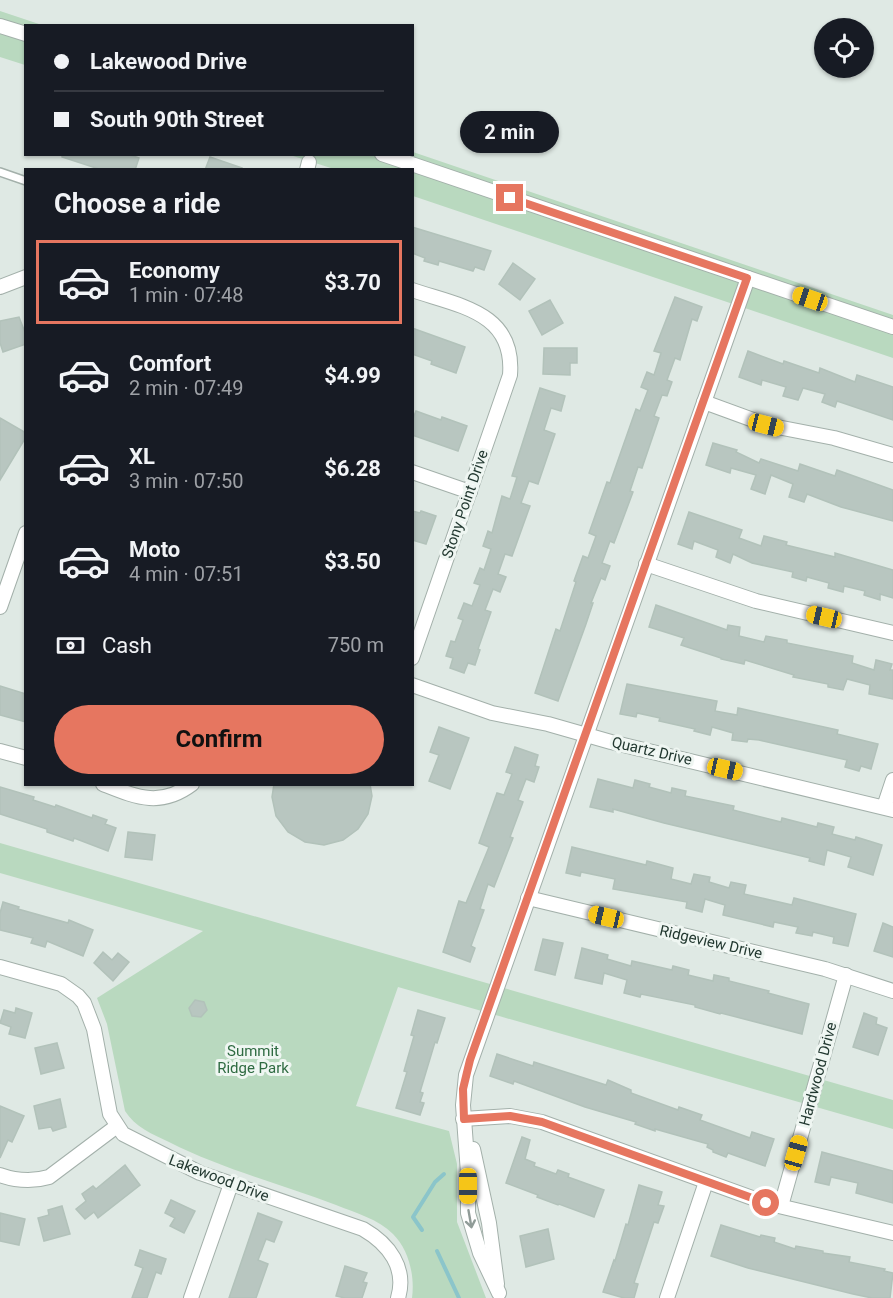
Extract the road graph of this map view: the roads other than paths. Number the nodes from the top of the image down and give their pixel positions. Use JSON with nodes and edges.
{"nodes":[{"id":1,"x":0,"y":26,"type":"edge"},
{"id":2,"x":24,"y":33,"type":"edge"},
{"id":3,"x":388,"y":156,"type":"edge"},
{"id":4,"x":0,"y":172,"type":"edge"},
{"id":5,"x":24,"y":180,"type":"edge"},
{"id":6,"x":747,"y":278,"type":"junction"},
{"id":7,"x":24,"y":279,"type":"edge"},
{"id":8,"x":0,"y":287,"type":"edge"},
{"id":9,"x":414,"y":291,"type":"edge"},
{"id":10,"x":893,"y":327,"type":"edge"},
{"id":11,"x":704,"y":402,"type":"junction"},
{"id":12,"x":893,"y":455,"type":"edge"},
{"id":13,"x":414,"y":473,"type":"edge"},
{"id":14,"x":470,"y":492,"type":"junction"},
{"id":15,"x":24,"y":545,"type":"edge"},
{"id":16,"x":646,"y":564,"type":"junction"},
{"id":17,"x":20,"y":569,"type":"edge"},
{"id":18,"x":0,"y":607,"type":"edge"},
{"id":19,"x":893,"y":633,"type":"edge"},
{"id":20,"x":414,"y":652,"type":"edge"},
{"id":21,"x":414,"y":686,"type":"edge"},
{"id":22,"x":586,"y":734,"type":"junction"},
{"id":23,"x":0,"y":751,"type":"edge"},
{"id":24,"x":24,"y":757,"type":"edge"},
{"id":25,"x":893,"y":780,"type":"edge"},
{"id":26,"x":109,"y":786,"type":"edge"},
{"id":27,"x":189,"y":786,"type":"edge"},
{"id":28,"x":888,"y":808,"type":"edge"},
{"id":29,"x":528,"y":898,"type":"junction"},
{"id":30,"x":0,"y":967,"type":"edge"},
{"id":31,"x":846,"y":975,"type":"junction"},
{"id":32,"x":893,"y":991,"type":"edge"},
{"id":33,"x":464,"y":1119,"type":"junction"},
{"id":34,"x":117,"y":1126,"type":"junction"},
{"id":35,"x":0,"y":1175,"type":"edge"},
{"id":36,"x":706,"y":1182,"type":"junction"},
{"id":37,"x":231,"y":1184,"type":"junction"},
{"id":38,"x":781,"y":1206,"type":"junction"},
{"id":39,"x":893,"y":1233,"type":"edge"},
{"id":40,"x":499,"y":1295,"type":"edge"},
{"id":41,"x":191,"y":1298,"type":"edge"},
{"id":42,"x":398,"y":1298,"type":"edge"},
{"id":43,"x":668,"y":1298,"type":"edge"}],
"edges":[{"from":1,"to":2,"type":"street"},
{"from":3,"to":6,"type":"street"},
{"from":4,"to":5,"type":"lane"},
{"from":6,"to":10,"type":"street"},
{"from":6,"to":11,"type":"street"},
{"from":7,"to":8,"type":"street"},
{"from":9,"to":14,"type":"street","name":"Stony Point Drive"},
{"from":11,"to":12,"type":"street"},
{"from":11,"to":16,"type":"street"},
{"from":13,"to":14,"type":"street"},
{"from":14,"to":20,"type":"street","name":"Stony Point Drive"},
{"from":15,"to":17,"type":"street"},
{"from":16,"to":19,"type":"street"},
{"from":16,"to":22,"type":"street"},
{"from":17,"to":18,"type":"street"},
{"from":21,"to":22,"type":"street","name":"Quartz Drive"},
{"from":22,"to":28,"type":"street","name":"Quartz Drive"},
{"from":22,"to":29,"type":"street"},
{"from":23,"to":24,"type":"street"},
{"from":25,"to":28,"type":"street"},
{"from":26,"to":27,"type":"street"},
{"from":29,"to":31,"type":"street","name":"Ridgeview Drive"},
{"from":29,"to":33,"type":"street"},
{"from":30,"to":34,"type":"street"},
{"from":31,"to":32,"type":"street","name":"Ridgeview Drive"},
{"from":31,"to":38,"type":"street","name":"Hardwood Drive"},
{"from":33,"to":36,"type":"street"},
{"from":33,"to":40,"type":"street"},
{"from":34,"to":35,"type":"street"},
{"from":34,"to":37,"type":"street","name":"Lakewood Drive"},
{"from":36,"to":38,"type":"street"},
{"from":36,"to":43,"type":"street"},
{"from":37,"to":41,"type":"street"},
{"from":37,"to":42,"type":"street","name":"Lakewood Drive"},
{"from":38,"to":39,"type":"street"}]}
